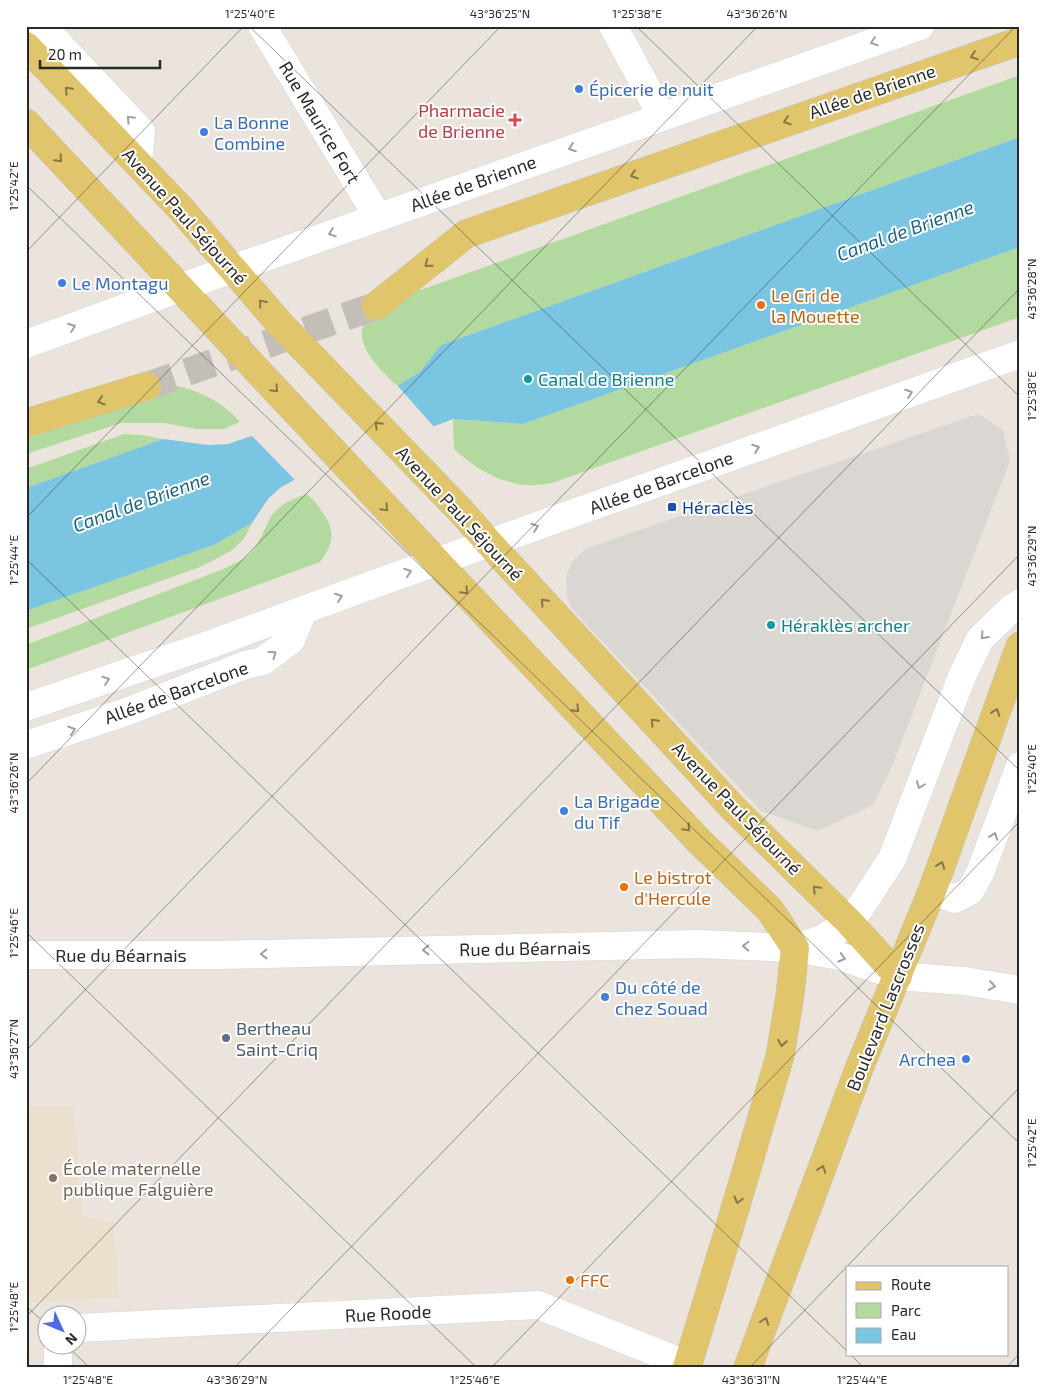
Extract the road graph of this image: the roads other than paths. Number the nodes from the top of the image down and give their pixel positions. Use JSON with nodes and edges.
{"nodes":[{"id":1,"x":42,"y":26,"type":"edge"},
{"id":2,"x":262,"y":26,"type":"edge"},
{"id":3,"x":613,"y":26,"type":"edge"},
{"id":4,"x":920,"y":26,"type":"edge"},
{"id":5,"x":1020,"y":41,"type":"edge"},
{"id":6,"x":26,"y":46,"type":"edge"},
{"id":7,"x":662,"y":116,"type":"junction"},
{"id":8,"x":26,"y":123,"type":"edge"},
{"id":9,"x":138,"y":163,"type":"junction"},
{"id":10,"x":378,"y":217,"type":"junction"},
{"id":11,"x":232,"y":269,"type":"junction"},
{"id":12,"x":180,"y":288,"type":"junction"},
{"id":13,"x":376,"y":306,"type":"tunnel mouth"},
{"id":14,"x":26,"y":344,"type":"edge"},
{"id":15,"x":1020,"y":354,"type":"edge"},
{"id":16,"x":148,"y":386,"type":"tunnel mouth"},
{"id":17,"x":26,"y":423,"type":"edge"},
{"id":18,"x":489,"y":543,"type":"junction"},
{"id":19,"x":438,"y":562,"type":"junction"},
{"id":20,"x":1020,"y":603,"type":"edge"},
{"id":21,"x":303,"y":611,"type":"junction"},
{"id":22,"x":1020,"y":646,"type":"edge"},
{"id":23,"x":26,"y":707,"type":"edge"},
{"id":24,"x":26,"y":745,"type":"edge"},
{"id":25,"x":1020,"y":766,"type":"edge"},
{"id":26,"x":932,"y":891,"type":"junction"},
{"id":27,"x":850,"y":923,"type":"junction"},
{"id":28,"x":795,"y":948,"type":"junction"},
{"id":29,"x":26,"y":955,"type":"edge"},
{"id":30,"x":898,"y":976,"type":"junction"},
{"id":31,"x":1020,"y":990,"type":"edge"},
{"id":32,"x":88,"y":1328,"type":"edge"},
{"id":33,"x":687,"y":1366,"type":"edge"},
{"id":34,"x":748,"y":1367,"type":"edge"}],
"edges":[{"from":9,"to":1,"type":"street","one_way":true},
{"from":2,"to":10,"type":"street","name":"Rue Maurice Fort"},
{"from":3,"to":7,"type":"street"},
{"from":4,"to":7,"type":"street","name":"Allée de Brienne","one_way":true},
{"from":5,"to":13,"type":"main road","name":"Allée de Brienne","one_way":true},
{"from":9,"to":6,"type":"main road","name":"Avenue Paul Séjourné","one_way":true},
{"from":7,"to":10,"type":"street","name":"Allée de Brienne","one_way":true},
{"from":8,"to":12,"type":"main road","one_way":true},
{"from":9,"to":11,"type":"main road","name":"Avenue Paul Séjourné"},
{"from":10,"to":11,"type":"street","name":"Allée de Brienne","one_way":true},
{"from":11,"to":12,"type":"street","name":"Allée de Brienne"},
{"from":18,"to":11,"type":"main road","name":"Avenue Paul Séjourné","one_way":true},
{"from":14,"to":12,"type":"street","name":"Allée de Brienne","one_way":true},
{"from":12,"to":19,"type":"main road","one_way":true,"bridge":true},
{"from":18,"to":15,"type":"street","name":"Allée de Barcelone","one_way":true},
{"from":16,"to":17,"type":"main road","one_way":true},
{"from":18,"to":19,"type":"street","name":"Allée de Barcelone"},
{"from":27,"to":18,"type":"main road","name":"Avenue Paul Séjourné","one_way":true},
{"from":21,"to":19,"type":"street","name":"Allée de Barcelone","one_way":true},
{"from":19,"to":28,"type":"main road","one_way":true},
{"from":20,"to":27,"type":"street","one_way":true},
{"from":23,"to":21,"type":"street","name":"Allée de Barcelone","one_way":true},
{"from":24,"to":21,"type":"street","name":"Allée de Barcelone","one_way":true},
{"from":26,"to":22,"type":"main road","name":"Boulevard Lascrosses","one_way":true},
{"from":26,"to":25,"type":"street","one_way":true},
{"from":26,"to":30,"type":"main road","name":"Boulevard Lascrosses"},
{"from":27,"to":28,"type":"street"},
{"from":27,"to":30,"type":"main road","name":"Avenue Paul Séjourné"},
{"from":28,"to":29,"type":"street","name":"Rue du Béarnais","one_way":true},
{"from":28,"to":30,"type":"street","name":"Rue du Béarnais","one_way":true},
{"from":28,"to":33,"type":"main road","one_way":true},
{"from":30,"to":31,"type":"street","name":"Rue du Béarnais","one_way":true},
{"from":34,"to":30,"type":"main road","name":"Boulevard Lascrosses","one_way":true},
{"from":32,"to":33,"type":"street","name":"Rue Roode"}]}
